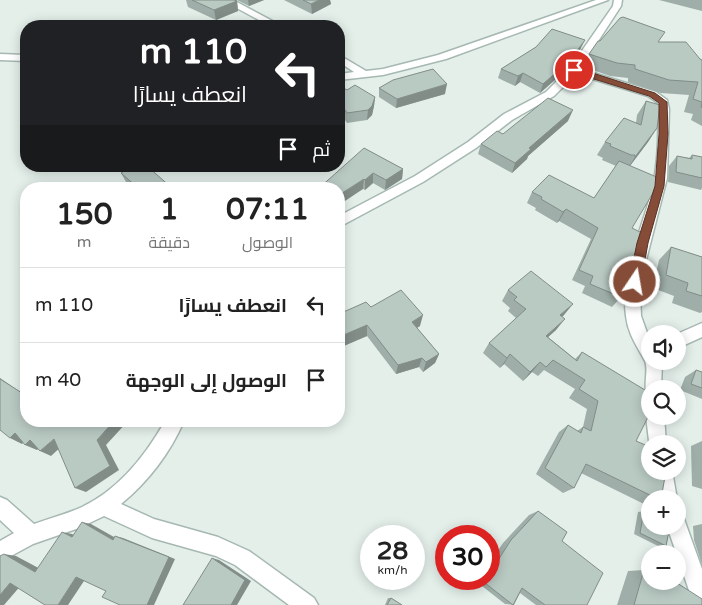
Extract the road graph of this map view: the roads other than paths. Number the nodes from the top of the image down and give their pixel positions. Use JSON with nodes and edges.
{"nodes":[{"id":1,"x":226,"y":0,"type":"edge"},
{"id":2,"x":604,"y":0,"type":"edge"},
{"id":3,"x":618,"y":0,"type":"edge"},
{"id":4,"x":265,"y":20,"type":"edge"},
{"id":5,"x":0,"y":57,"type":"edge"},
{"id":6,"x":20,"y":58,"type":"edge"},
{"id":7,"x":345,"y":62,"type":"edge"},
{"id":8,"x":574,"y":70,"type":"junction"},
{"id":9,"x":365,"y":75,"type":"junction"},
{"id":10,"x":345,"y":77,"type":"edge"},
{"id":11,"x":345,"y":219,"type":"edge"},
{"id":12,"x":702,"y":330,"type":"edge"},
{"id":13,"x":686,"y":337,"type":"edge"},
{"id":14,"x":641,"y":343,"type":"edge"},
{"id":15,"x":171,"y":427,"type":"edge"},
{"id":16,"x":104,"y":506,"type":"junction"},
{"id":17,"x":0,"y":507,"type":"edge"},
{"id":18,"x":31,"y":534,"type":"junction"},
{"id":19,"x":680,"y":535,"type":"edge"},
{"id":20,"x":0,"y":552,"type":"edge"},
{"id":21,"x":702,"y":598,"type":"edge"},
{"id":22,"x":307,"y":605,"type":"edge"}],
"edges":[{"from":1,"to":4,"type":"street"},
{"from":2,"to":9,"type":"street"},
{"from":3,"to":8,"type":"street"},
{"from":5,"to":6,"type":"street"},
{"from":7,"to":9,"type":"street"},
{"from":8,"to":11,"type":"street"},
{"from":8,"to":14,"type":"street"},
{"from":9,"to":10,"type":"street"},
{"from":12,"to":13,"type":"street"},
{"from":15,"to":16,"type":"street"},
{"from":16,"to":18,"type":"street"},
{"from":16,"to":22,"type":"street"},
{"from":17,"to":18,"type":"street"},
{"from":18,"to":20,"type":"street"},
{"from":19,"to":21,"type":"street"}]}
